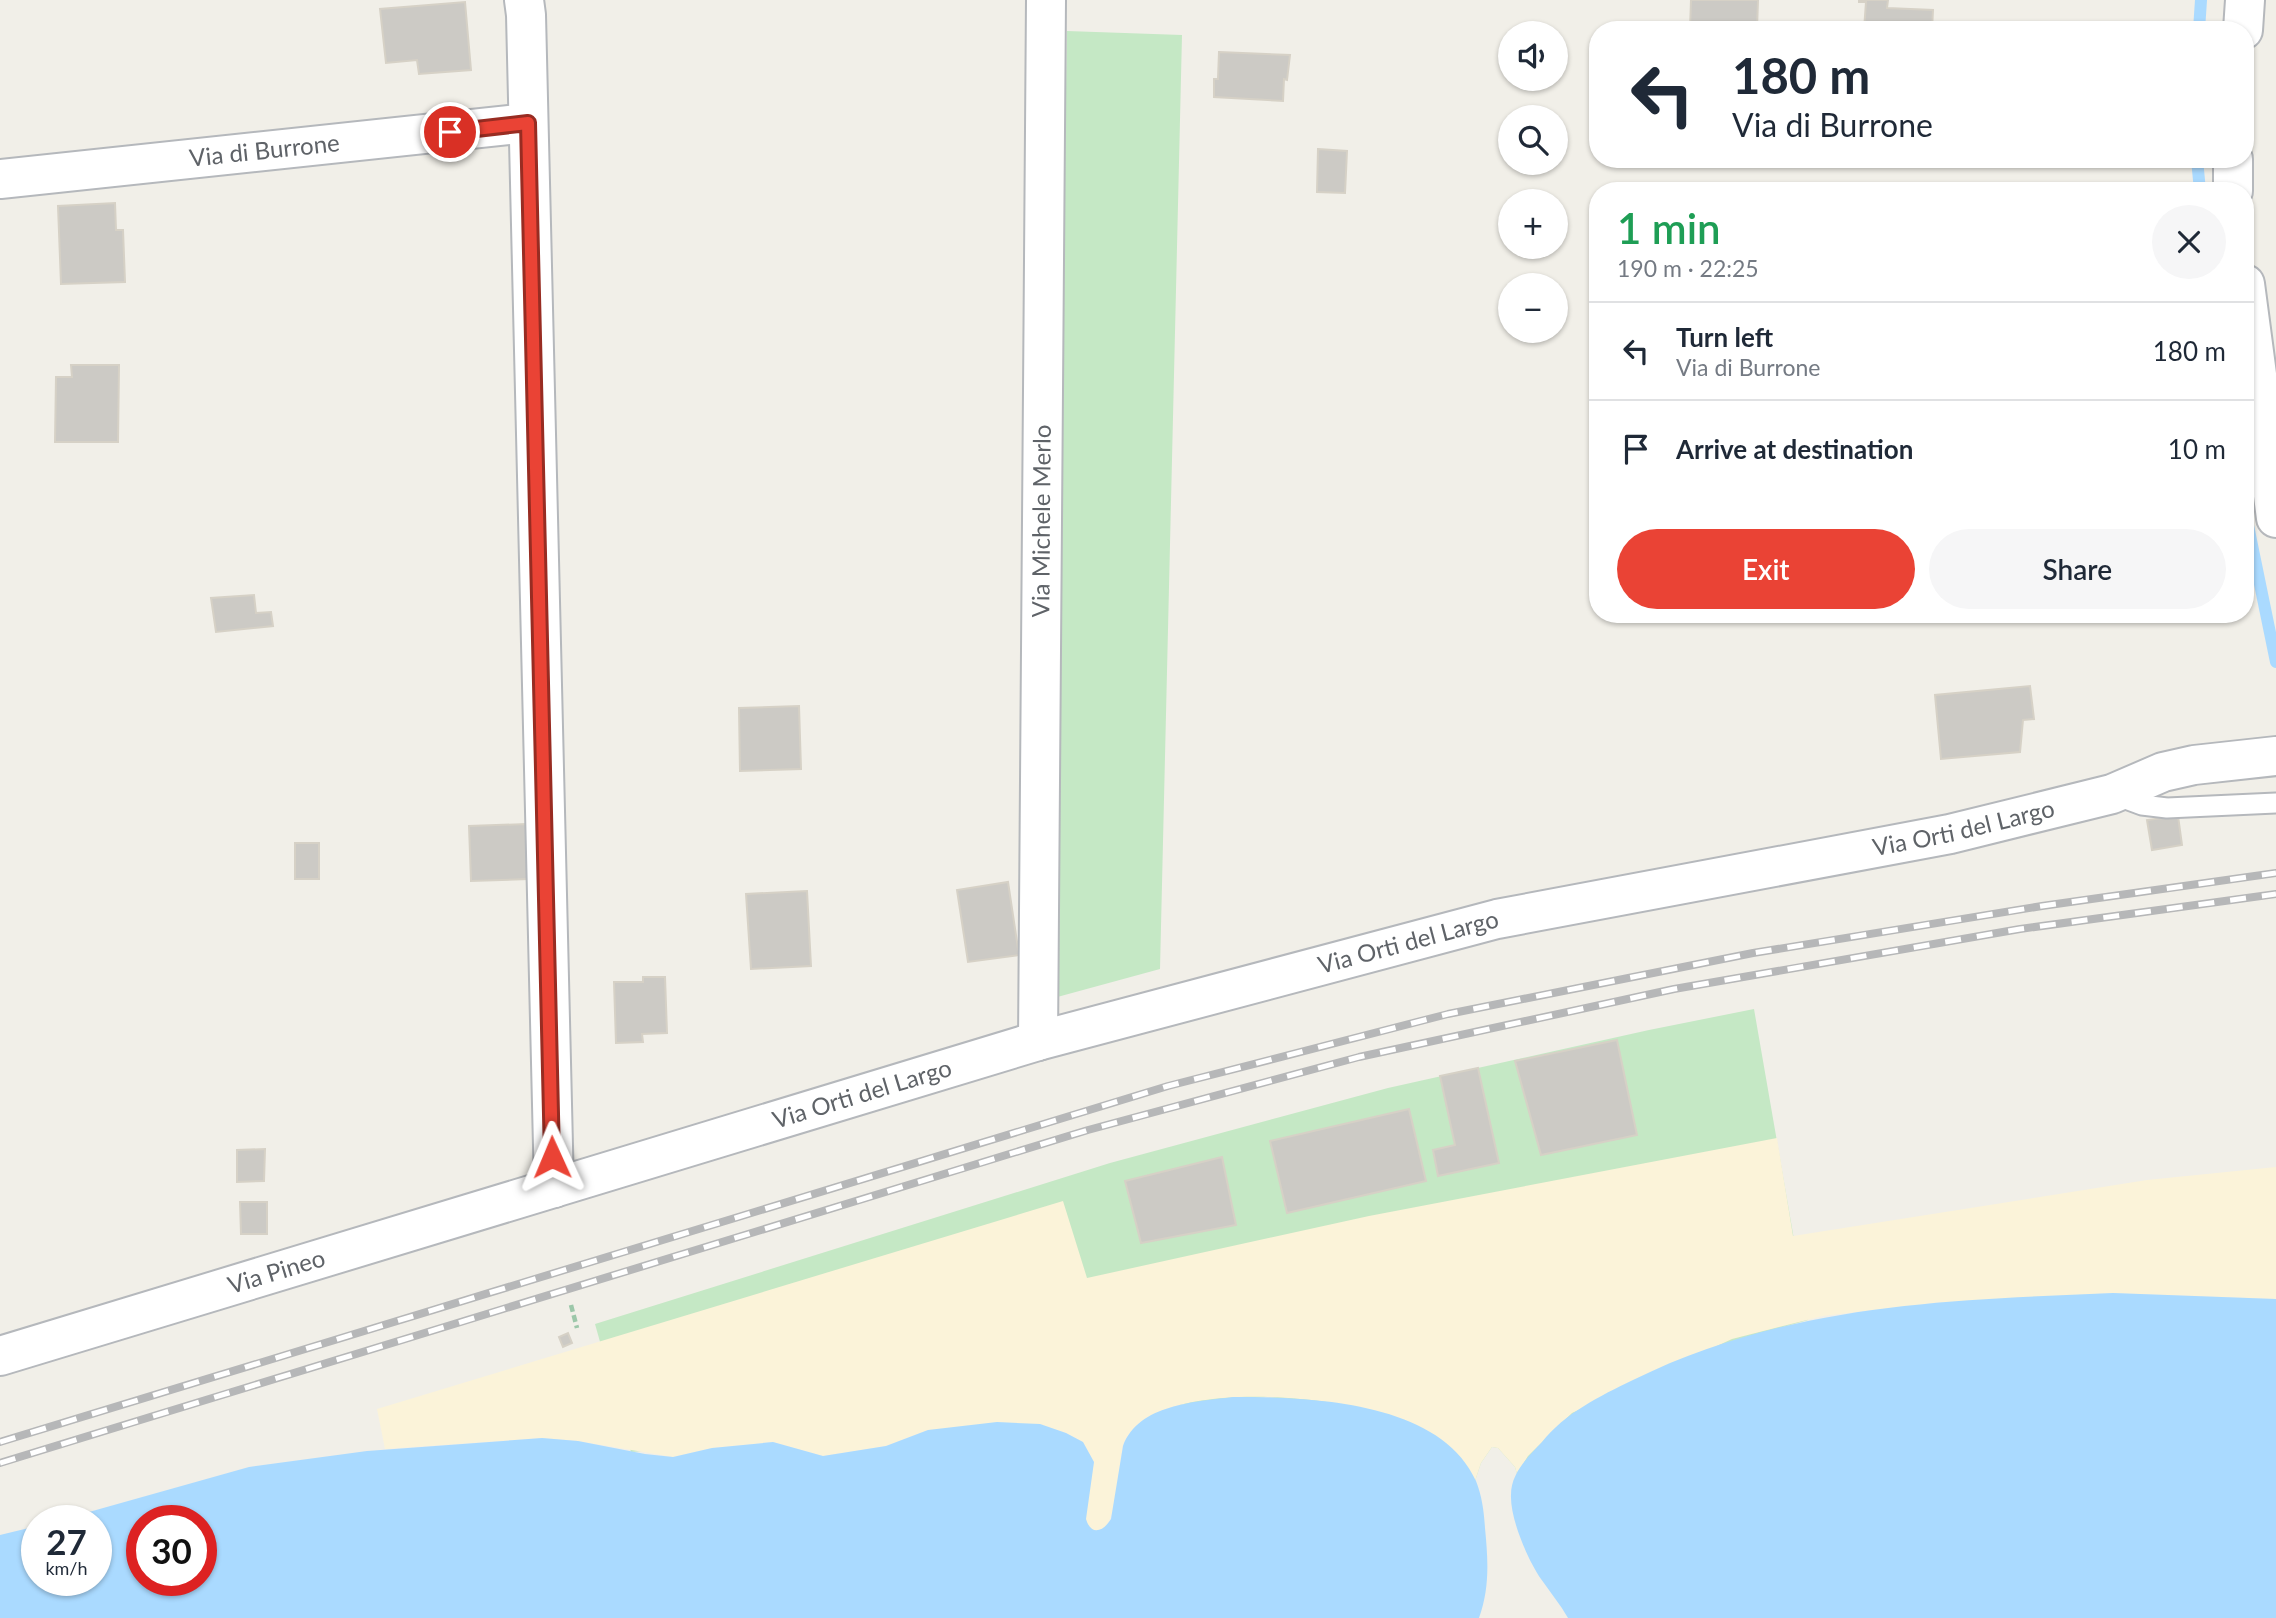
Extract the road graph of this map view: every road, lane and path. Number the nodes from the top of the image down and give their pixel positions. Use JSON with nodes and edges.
{"nodes":[{"id":1,"x":524,"y":0,"type":"edge"},
{"id":2,"x":1046,"y":0,"type":"edge"},
{"id":3,"x":2245,"y":0,"type":"edge"},
{"id":4,"x":2244,"y":21,"type":"edge"},
{"id":5,"x":528,"y":123,"type":"junction"},
{"id":6,"x":0,"y":179,"type":"edge"},
{"id":7,"x":2254,"y":353,"type":"edge"},
{"id":8,"x":2276,"y":518,"type":"edge"},
{"id":9,"x":2276,"y":756,"type":"edge"},
{"id":10,"x":2112,"y":794,"type":"junction"},
{"id":11,"x":2276,"y":803,"type":"edge"},
{"id":12,"x":1038,"y":1041,"type":"junction"},
{"id":13,"x":554,"y":1188,"type":"junction"},
{"id":14,"x":571,"y":1306,"type":"dead end"},
{"id":15,"x":577,"y":1328,"type":"dead end"},
{"id":16,"x":0,"y":1356,"type":"edge"}],
"edges":[{"from":1,"to":5,"type":"street"},
{"from":2,"to":12,"type":"street","name":"Via Michele Merlo"},
{"from":3,"to":4,"type":"street"},
{"from":5,"to":6,"type":"street","name":"Via di Burrone"},
{"from":5,"to":13,"type":"street"},
{"from":7,"to":8,"type":"street"},
{"from":9,"to":10,"type":"street","name":"Via Orti del Largo"},
{"from":10,"to":11,"type":"lane"},
{"from":10,"to":12,"type":"street","name":"Via Orti del Largo"},
{"from":12,"to":13,"type":"street","name":"Via Orti del Largo"},
{"from":13,"to":16,"type":"street","name":"Via Pineo"},
{"from":14,"to":15,"type":"path"}]}
